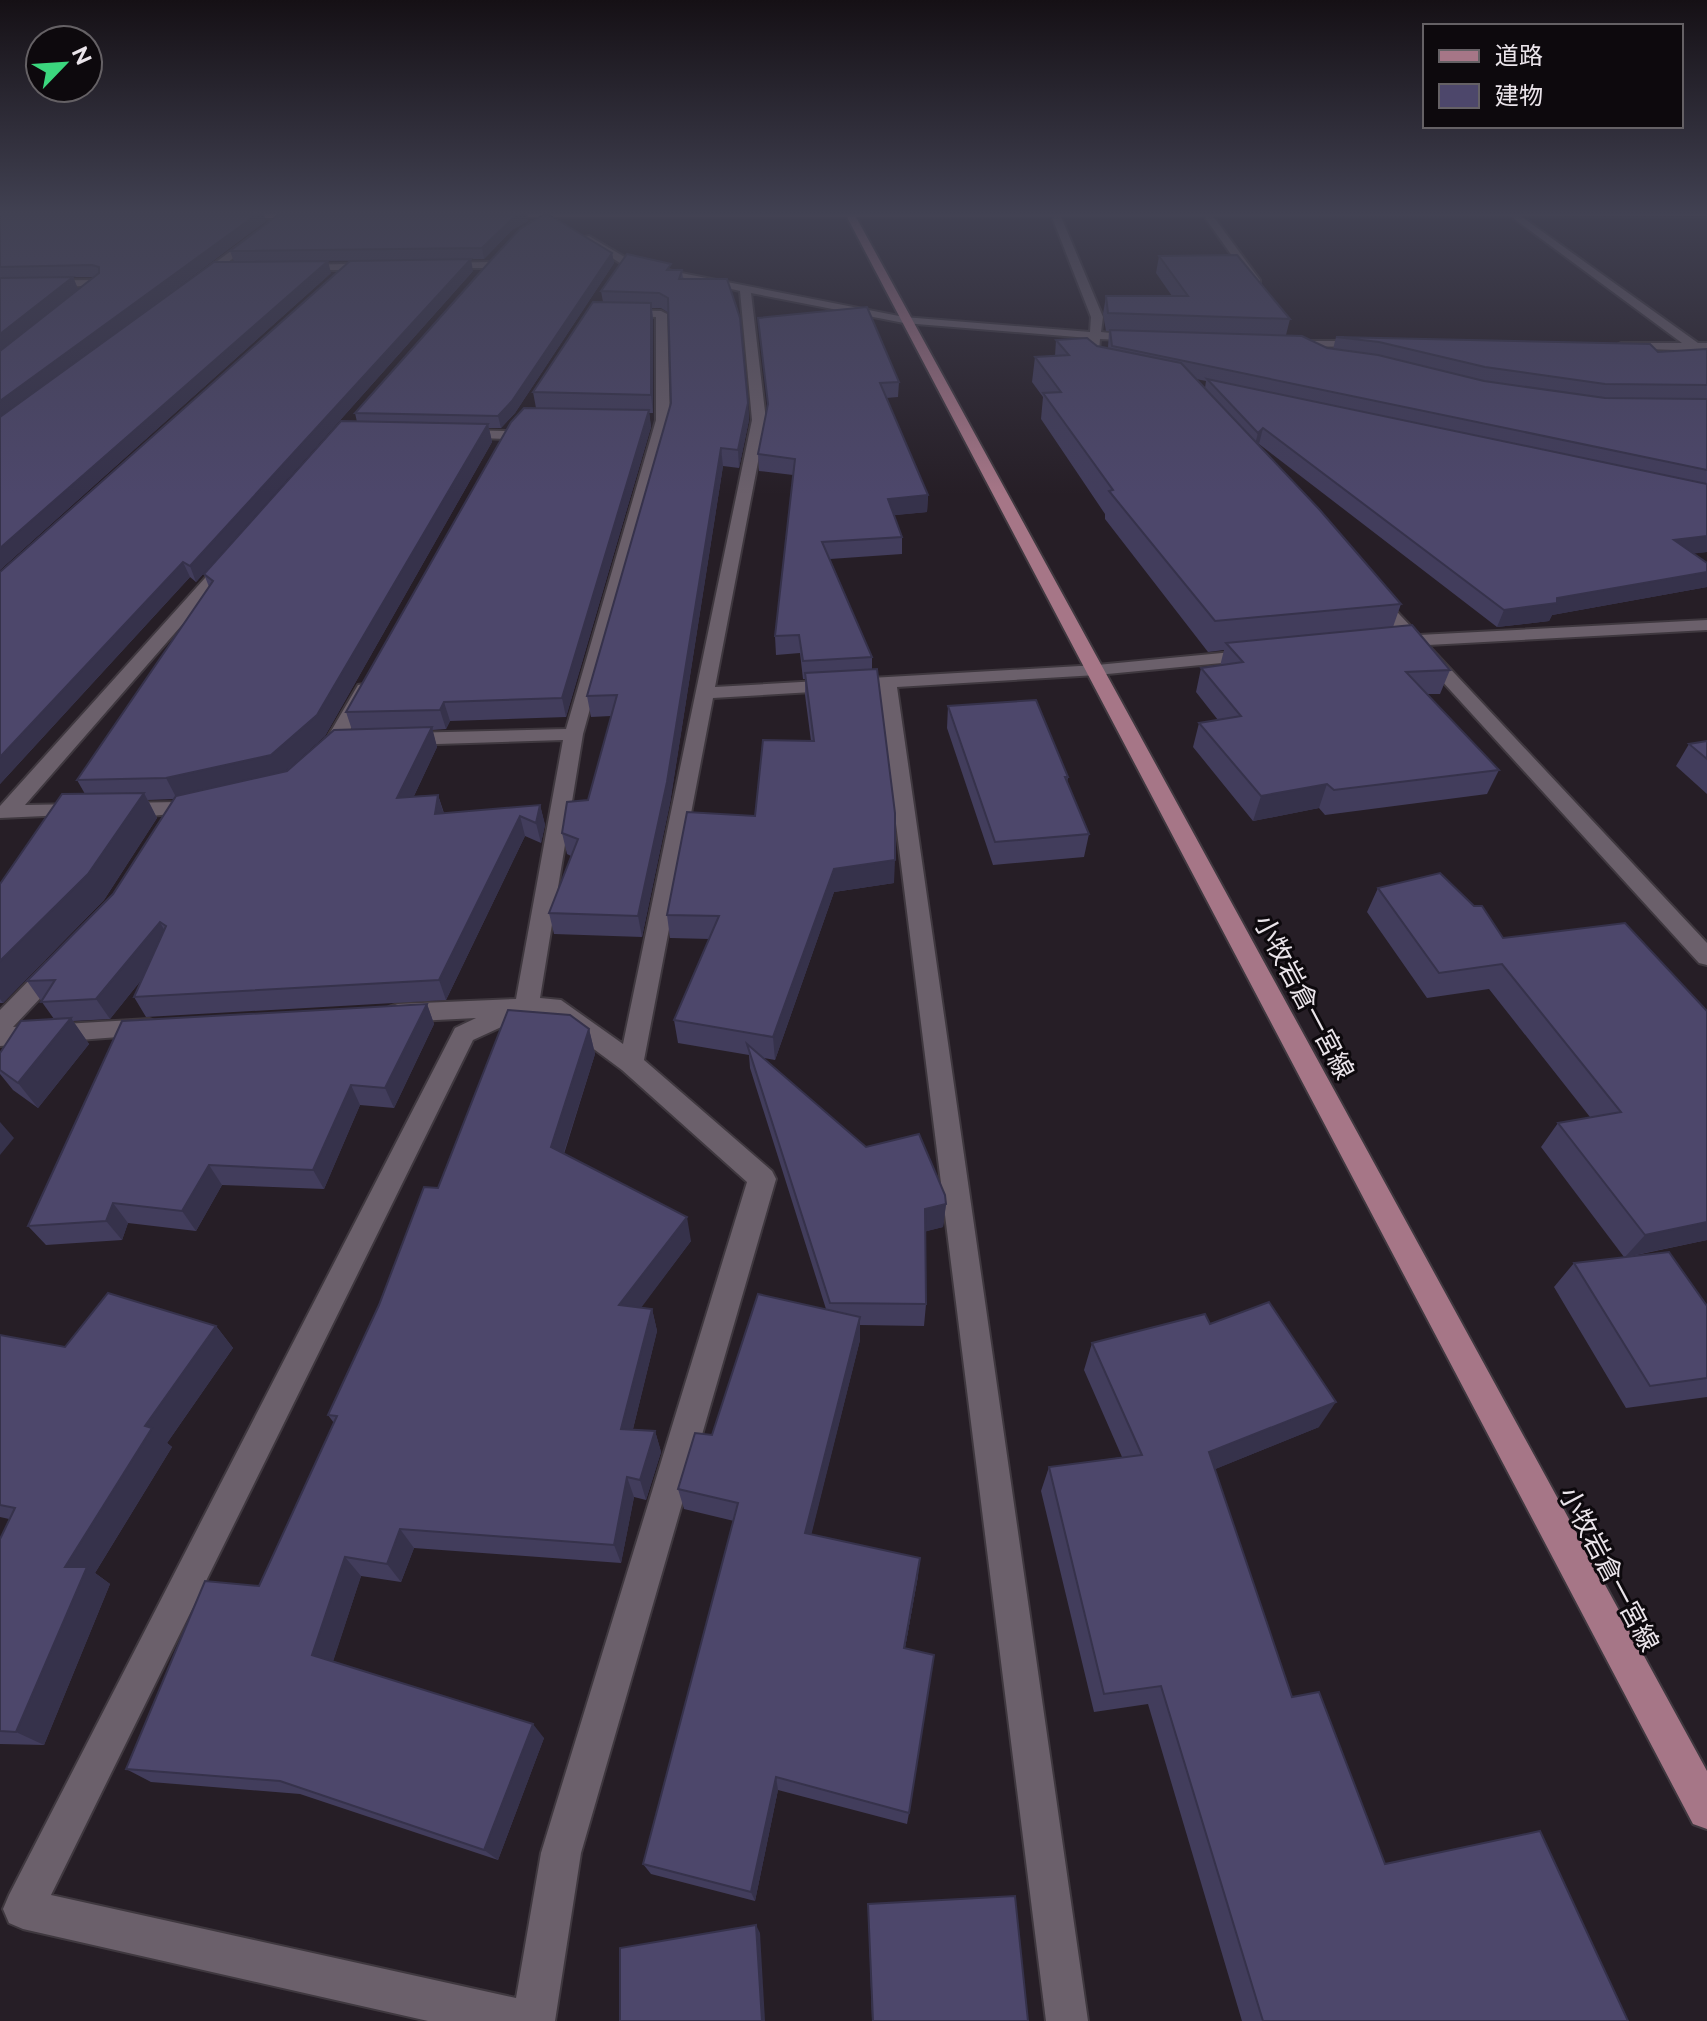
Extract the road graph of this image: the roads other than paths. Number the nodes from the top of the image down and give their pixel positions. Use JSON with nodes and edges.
{"nodes":[{"id":1,"x":747,"y":306,"type":"edge"},
{"id":2,"x":831,"y":306,"type":"edge"},
{"id":3,"x":897,"y":306,"type":"edge"},
{"id":4,"x":1093,"y":306,"type":"edge"},
{"id":5,"x":1643,"y":306,"type":"edge"},
{"id":6,"x":592,"y":312,"type":"edge"},
{"id":7,"x":904,"y":320,"type":"junction"},
{"id":8,"x":1293,"y":332,"type":"edge"},
{"id":9,"x":1095,"y":337,"type":"junction"},
{"id":10,"x":1159,"y":339,"type":"edge"},
{"id":11,"x":1270,"y":343,"type":"edge"},
{"id":12,"x":1301,"y":344,"type":"junction"},
{"id":13,"x":1378,"y":344,"type":"edge"},
{"id":14,"x":1605,"y":346,"type":"edge"},
{"id":15,"x":1701,"y":347,"type":"edge"},
{"id":16,"x":1343,"y":359,"type":"edge"},
{"id":17,"x":1098,"y":365,"type":"edge"},
{"id":18,"x":447,"y":434,"type":"edge"},
{"id":19,"x":506,"y":437,"type":"edge"},
{"id":20,"x":238,"y":550,"type":"edge"},
{"id":21,"x":1361,"y":581,"type":"edge"},
{"id":22,"x":1707,"y":625,"type":"edge"},
{"id":23,"x":1414,"y":640,"type":"junction"},
{"id":24,"x":1382,"y":643,"type":"edge"},
{"id":25,"x":1271,"y":653,"type":"edge"},
{"id":26,"x":1097,"y":670,"type":"junction"},
{"id":27,"x":374,"y":672,"type":"edge"},
{"id":28,"x":887,"y":683,"type":"junction"},
{"id":29,"x":705,"y":693,"type":"junction"},
{"id":30,"x":574,"y":734,"type":"junction"},
{"id":31,"x":383,"y":740,"type":"edge"},
{"id":32,"x":312,"y":762,"type":"edge"},
{"id":33,"x":219,"y":799,"type":"edge"},
{"id":34,"x":177,"y":808,"type":"junction"},
{"id":35,"x":4,"y":812,"type":"edge"},
{"id":36,"x":161,"y":832,"type":"edge"},
{"id":37,"x":72,"y":950,"type":"edge"},
{"id":38,"x":1707,"y":957,"type":"edge"},
{"id":39,"x":527,"y":1005,"type":"junction"},
{"id":40,"x":372,"y":1014,"type":"edge"},
{"id":41,"x":0,"y":1025,"type":"edge"},
{"id":42,"x":171,"y":1026,"type":"edge"},
{"id":43,"x":0,"y":1037,"type":"edge"},
{"id":44,"x":631,"y":1063,"type":"junction"},
{"id":45,"x":1707,"y":1810,"type":"edge"},
{"id":46,"x":522,"y":2021,"type":"edge"},
{"id":47,"x":534,"y":2021,"type":"edge"},
{"id":48,"x":1067,"y":2021,"type":"edge"}],
"edges":[{"from":1,"to":29,"type":"street"},
{"from":2,"to":7,"type":"street"},
{"from":3,"to":7,"type":"main road","name":"小牧岩倉一宮線"},
{"from":4,"to":9,"type":"street"},
{"from":5,"to":15,"type":"street"},
{"from":6,"to":30,"type":"street"},
{"from":7,"to":9,"type":"street"},
{"from":7,"to":26,"type":"main road","name":"小牧岩倉一宮線"},
{"from":8,"to":12,"type":"street"},
{"from":9,"to":10,"type":"street"},
{"from":9,"to":17,"type":"street"},
{"from":11,"to":12,"type":"street"},
{"from":12,"to":13,"type":"street"},
{"from":12,"to":16,"type":"street"},
{"from":14,"to":15,"type":"street"},
{"from":18,"to":19,"type":"street"},
{"from":20,"to":35,"type":"street"},
{"from":21,"to":23,"type":"street"},
{"from":22,"to":23,"type":"street"},
{"from":23,"to":24,"type":"street"},
{"from":23,"to":38,"type":"street"},
{"from":25,"to":26,"type":"street"},
{"from":26,"to":28,"type":"street"},
{"from":26,"to":45,"type":"main road","name":"小牧岩倉一宮線"},
{"from":27,"to":32,"type":"street"},
{"from":28,"to":29,"type":"street"},
{"from":28,"to":48,"type":"street"},
{"from":29,"to":44,"type":"street"},
{"from":30,"to":31,"type":"street"},
{"from":30,"to":39,"type":"street"},
{"from":33,"to":34,"type":"street"},
{"from":34,"to":35,"type":"street"},
{"from":34,"to":36,"type":"street"},
{"from":37,"to":41,"type":"street"},
{"from":39,"to":40,"type":"street"},
{"from":39,"to":44,"type":"street"},
{"from":39,"to":46,"type":"street"},
{"from":42,"to":43,"type":"street"},
{"from":44,"to":47,"type":"street"}]}
